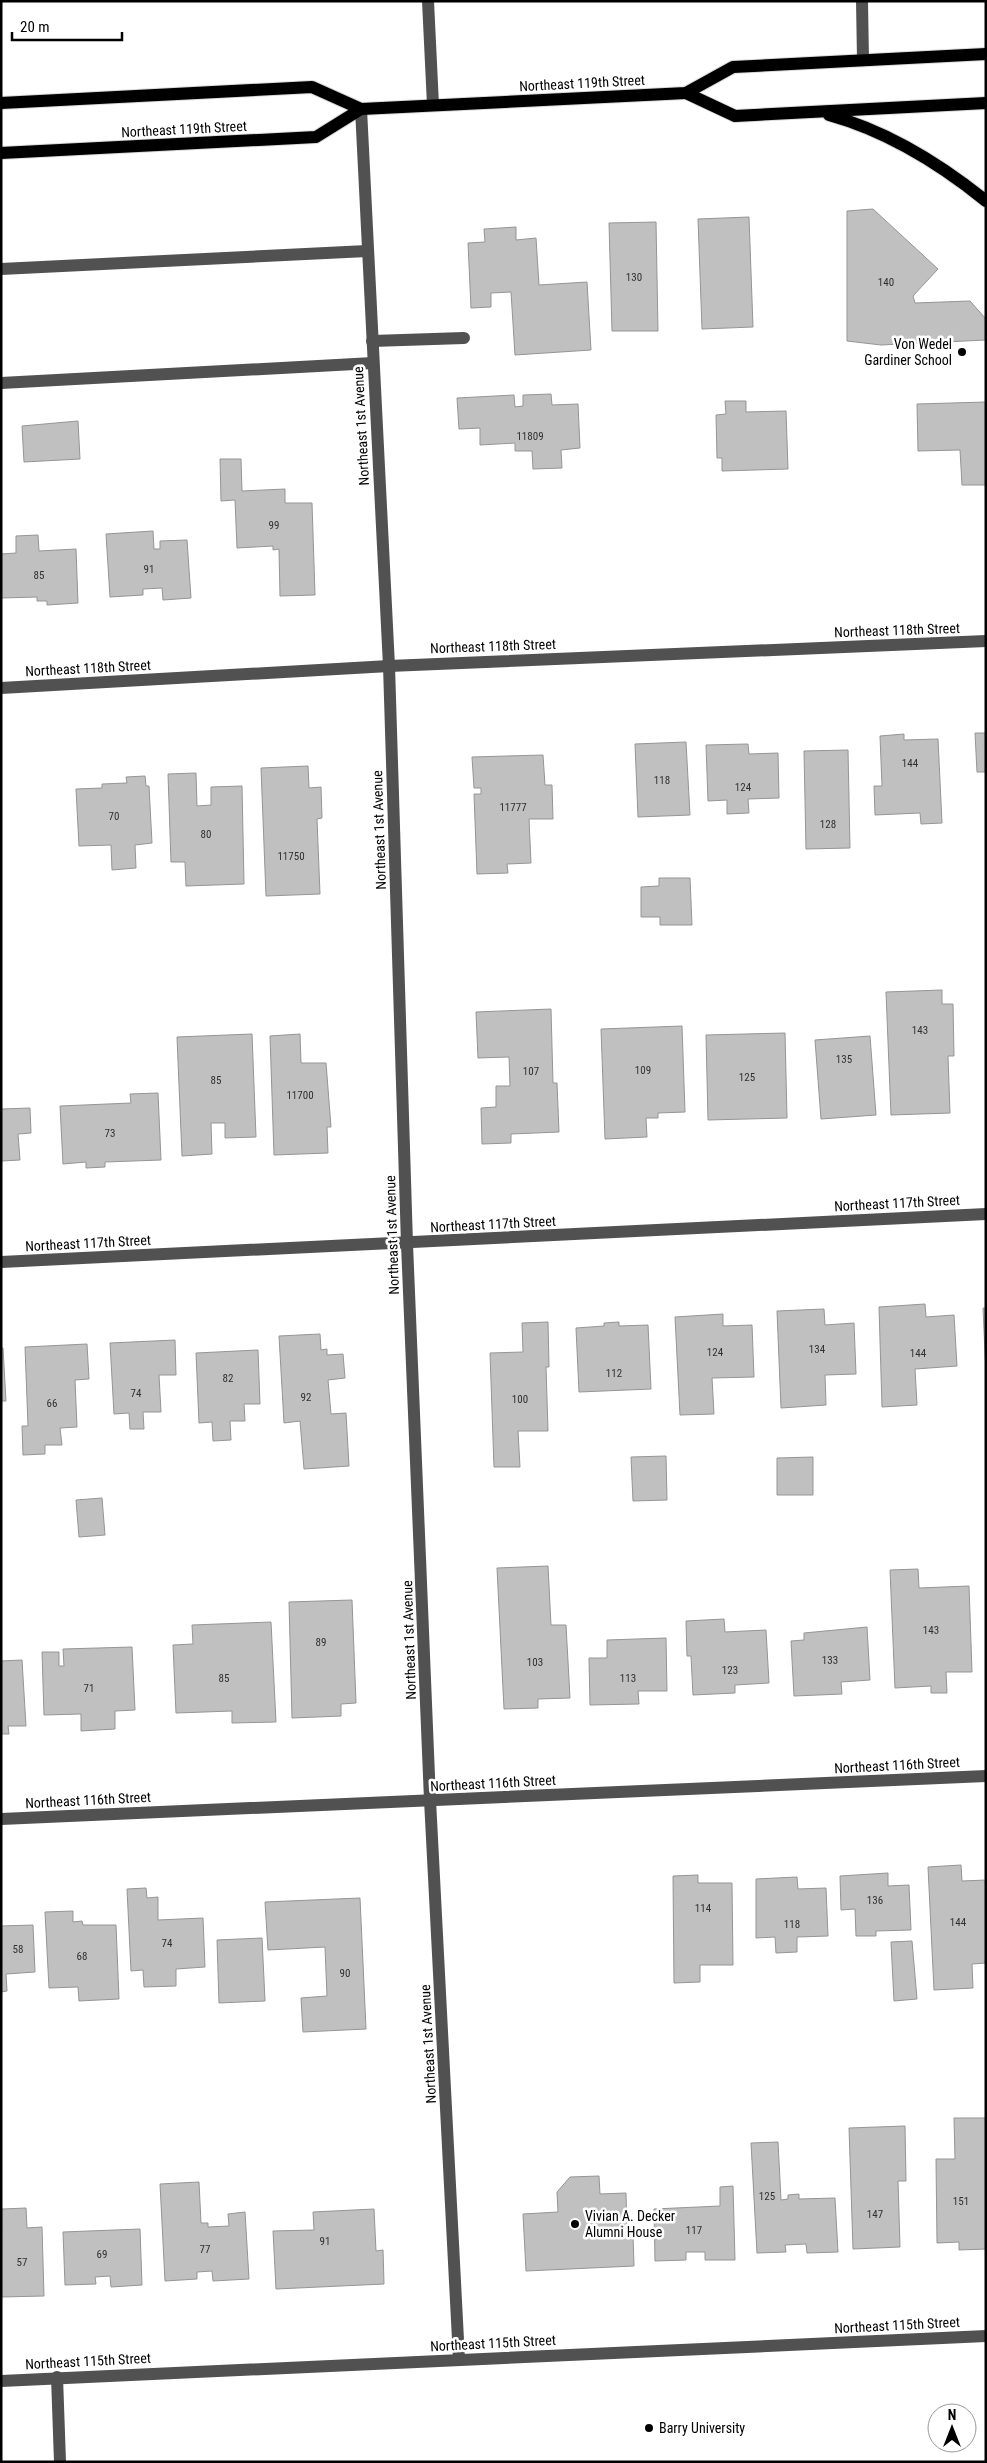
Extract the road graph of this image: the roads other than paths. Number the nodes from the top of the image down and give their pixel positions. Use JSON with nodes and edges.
{"nodes":[{"id":1,"x":428,"y":1,"type":"edge"},
{"id":2,"x":862,"y":1,"type":"edge"},
{"id":3,"x":986,"y":54,"type":"edge"},
{"id":4,"x":863,"y":60,"type":"junction"},
{"id":5,"x":686,"y":93,"type":"junction"},
{"id":6,"x":1,"y":102,"type":"edge"},
{"id":7,"x":986,"y":103,"type":"edge"},
{"id":8,"x":433,"y":106,"type":"junction"},
{"id":9,"x":361,"y":109,"type":"junction"},
{"id":10,"x":816,"y":112,"type":"junction"},
{"id":11,"x":1,"y":153,"type":"edge"},
{"id":12,"x":986,"y":201,"type":"edge"},
{"id":13,"x":367,"y":251,"type":"junction"},
{"id":14,"x":1,"y":269,"type":"edge"},
{"id":15,"x":464,"y":338,"type":"dead end"},
{"id":16,"x":372,"y":341,"type":"junction"},
{"id":17,"x":373,"y":363,"type":"junction"},
{"id":18,"x":1,"y":383,"type":"edge"},
{"id":19,"x":986,"y":641,"type":"edge"},
{"id":20,"x":389,"y":666,"type":"junction"},
{"id":21,"x":1,"y":688,"type":"edge"},
{"id":22,"x":986,"y":1214,"type":"edge"},
{"id":23,"x":407,"y":1244,"type":"junction"},
{"id":24,"x":1,"y":1262,"type":"edge"},
{"id":25,"x":986,"y":1776,"type":"edge"},
{"id":26,"x":430,"y":1800,"type":"junction"},
{"id":27,"x":1,"y":1819,"type":"edge"},
{"id":28,"x":986,"y":2336,"type":"edge"},
{"id":29,"x":459,"y":2359,"type":"junction"},
{"id":30,"x":56,"y":2377,"type":"junction"},
{"id":31,"x":1,"y":2381,"type":"edge"},
{"id":32,"x":60,"y":2462,"type":"edge"}],
"edges":[{"from":1,"to":8,"type":"street"},
{"from":2,"to":4,"type":"street"},
{"from":3,"to":4,"type":"main road","name":"Northeast 119th Street"},
{"from":4,"to":5,"type":"main road","name":"Northeast 119th Street"},
{"from":5,"to":8,"type":"main road","name":"Northeast 119th Street"},
{"from":5,"to":10,"type":"main road","name":"Northeast 119th Street"},
{"from":6,"to":9,"type":"main road","name":"Northeast 119th Street"},
{"from":7,"to":10,"type":"main road","name":"Northeast 119th Street"},
{"from":8,"to":9,"type":"main road","name":"Northeast 119th Street"},
{"from":9,"to":11,"type":"main road","name":"Northeast 119th Street"},
{"from":9,"to":13,"type":"street","name":"Northeast 1st Avenue"},
{"from":10,"to":12,"type":"main road"},
{"from":13,"to":14,"type":"street"},
{"from":13,"to":16,"type":"street","name":"Northeast 1st Avenue"},
{"from":15,"to":16,"type":"street"},
{"from":16,"to":17,"type":"street","name":"Northeast 1st Avenue"},
{"from":17,"to":18,"type":"street"},
{"from":17,"to":20,"type":"street","name":"Northeast 1st Avenue"},
{"from":19,"to":20,"type":"street","name":"Northeast 118th Street"},
{"from":20,"to":21,"type":"street","name":"Northeast 118th Street"},
{"from":20,"to":23,"type":"street","name":"Northeast 1st Avenue"},
{"from":22,"to":23,"type":"street","name":"Northeast 117th Street"},
{"from":23,"to":24,"type":"street","name":"Northeast 117th Street"},
{"from":23,"to":26,"type":"street","name":"Northeast 1st Avenue"},
{"from":25,"to":26,"type":"street","name":"Northeast 116th Street"},
{"from":26,"to":27,"type":"street","name":"Northeast 116th Street"},
{"from":26,"to":29,"type":"street","name":"Northeast 1st Avenue"},
{"from":28,"to":29,"type":"street","name":"Northeast 115th Street"},
{"from":29,"to":30,"type":"street","name":"Northeast 115th Street"},
{"from":30,"to":31,"type":"street","name":"Northeast 115th Street"},
{"from":30,"to":32,"type":"street"}]}
